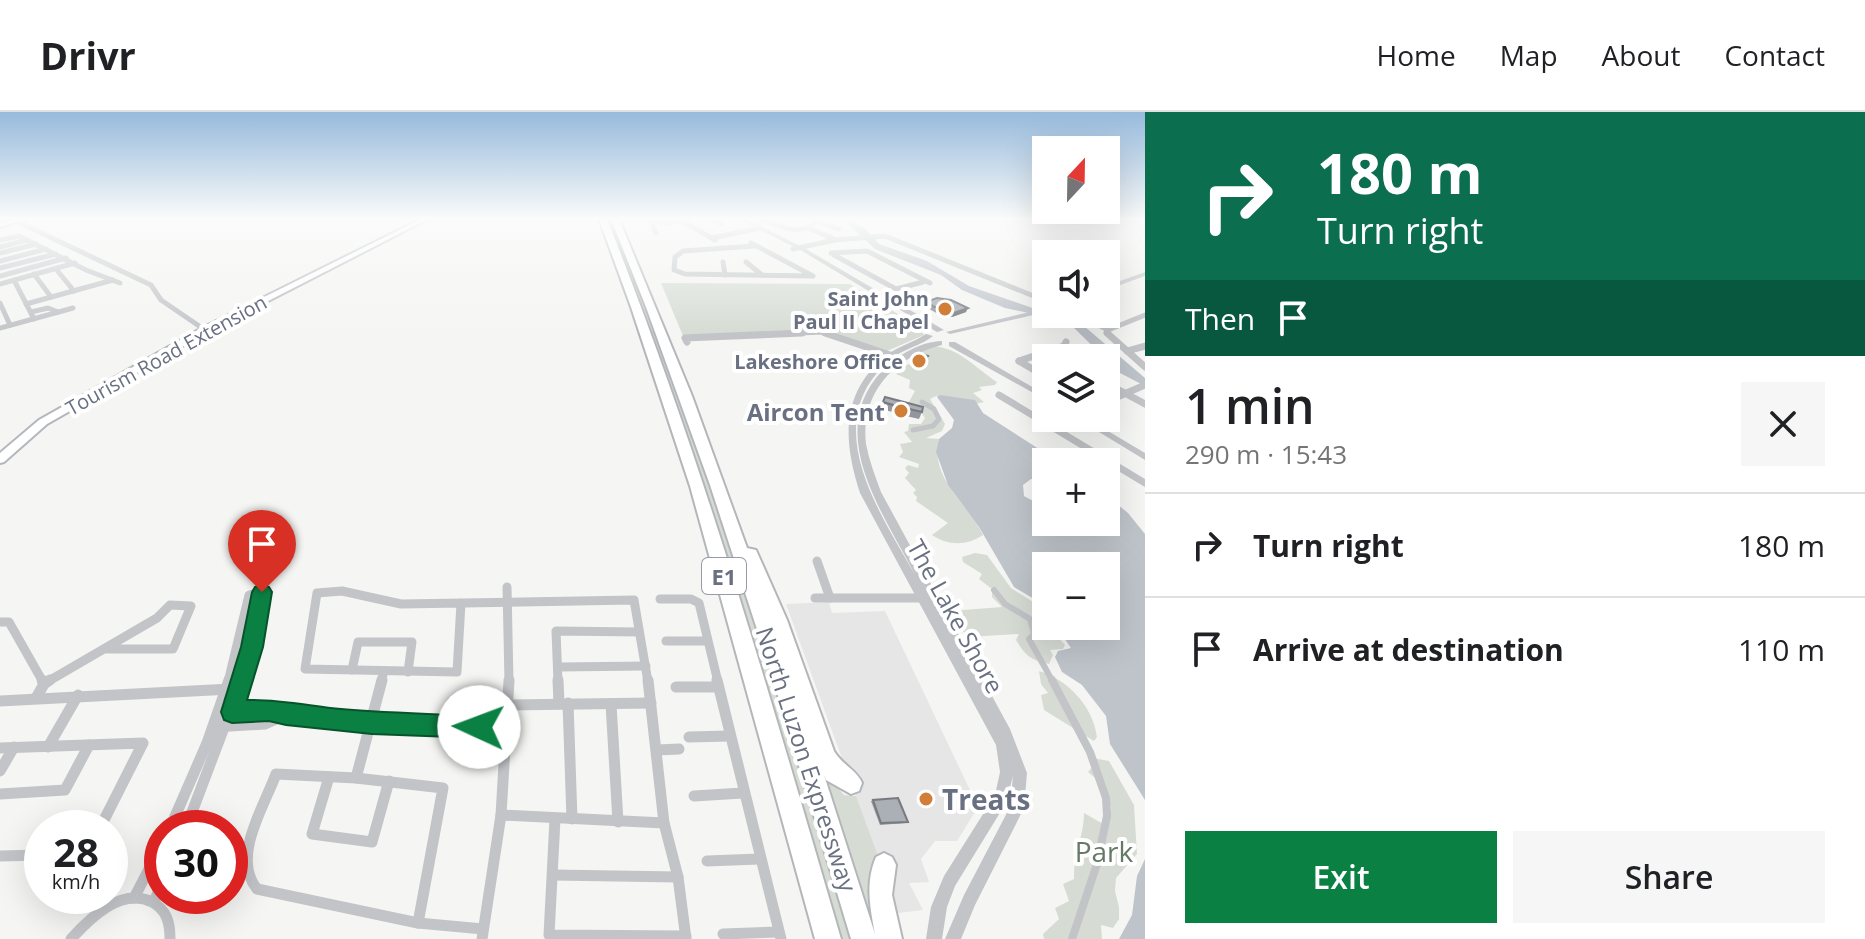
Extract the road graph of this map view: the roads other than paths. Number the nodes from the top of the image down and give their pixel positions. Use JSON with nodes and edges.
{"nodes":[{"id":1,"x":40,"y":258,"type":"edge"},
{"id":2,"x":67,"y":258,"type":"joint"},
{"id":3,"x":93,"y":258,"type":"edge"},
{"id":4,"x":349,"y":258,"type":"edge"},
{"id":5,"x":617,"y":258,"type":"edge"},
{"id":6,"x":630,"y":258,"type":"edge"},
{"id":7,"x":675,"y":258,"type":"edge"},
{"id":8,"x":775,"y":258,"type":"edge"},
{"id":9,"x":811,"y":258,"type":"edge"},
{"id":10,"x":812,"y":258,"type":"edge"},
{"id":11,"x":839,"y":258,"type":"edge"},
{"id":12,"x":881,"y":258,"type":"edge"},
{"id":13,"x":925,"y":258,"type":"edge"},
{"id":14,"x":723,"y":262,"type":"dead end"},
{"id":15,"x":746,"y":262,"type":"dead end"},
{"id":16,"x":75,"y":263,"type":"junction"},
{"id":17,"x":0,"y":268,"type":"edge"},
{"id":18,"x":56,"y":269,"type":"junction"},
{"id":19,"x":86,"y":270,"type":"junction"},
{"id":20,"x":34,"y":274,"type":"junction"},
{"id":21,"x":1145,"y":274,"type":"edge"},
{"id":22,"x":725,"y":275,"type":"junction"},
{"id":23,"x":762,"y":275,"type":"junction"},
{"id":24,"x":0,"y":276,"type":"edge"},
{"id":25,"x":14,"y":280,"type":"junction"},
{"id":26,"x":1145,"y":280,"type":"edge"},
{"id":27,"x":1120,"y":283,"type":"edge"},
{"id":28,"x":0,"y":284,"type":"edge"},
{"id":29,"x":94,"y":286,"type":"junction"},
{"id":30,"x":1120,"y":290,"type":"edge"},
{"id":31,"x":74,"y":291,"type":"junction"},
{"id":32,"x":51,"y":297,"type":"junction"},
{"id":33,"x":0,"y":303,"type":"edge"},
{"id":34,"x":26,"y":304,"type":"junction"},
{"id":35,"x":1032,"y":305,"type":"edge"},
{"id":36,"x":73,"y":308,"type":"dead end"},
{"id":37,"x":1032,"y":314,"type":"edge"},
{"id":38,"x":1145,"y":315,"type":"edge"},
{"id":39,"x":33,"y":316,"type":"junction"},
{"id":40,"x":10,"y":325,"type":"junction"},
{"id":41,"x":0,"y":328,"type":"edge"},
{"id":42,"x":1104,"y":328,"type":"edge"},
{"id":43,"x":205,"y":330,"type":"junction"},
{"id":44,"x":940,"y":330,"type":"junction"},
{"id":45,"x":1108,"y":330,"type":"junction"},
{"id":46,"x":814,"y":334,"type":"junction"},
{"id":47,"x":929,"y":334,"type":"junction"},
{"id":48,"x":954,"y":339,"type":"junction"},
{"id":49,"x":939,"y":343,"type":"junction"},
{"id":50,"x":1145,"y":346,"type":"edge"},
{"id":51,"x":1127,"y":351,"type":"junction"},
{"id":52,"x":1032,"y":356,"type":"edge"},
{"id":53,"x":892,"y":360,"type":"junction"},
{"id":54,"x":1145,"y":367,"type":"edge"},
{"id":55,"x":1032,"y":369,"type":"edge"},
{"id":56,"x":1143,"y":386,"type":"edge"},
{"id":57,"x":1032,"y":388,"type":"edge"},
{"id":58,"x":1120,"y":390,"type":"edge"},
{"id":59,"x":1127,"y":394,"type":"junction"},
{"id":60,"x":999,"y":395,"type":"dead end"},
{"id":61,"x":1120,"y":397,"type":"edge"},
{"id":62,"x":862,"y":400,"type":"junction"},
{"id":63,"x":922,"y":402,"type":"dead end"},
{"id":64,"x":1145,"y":404,"type":"edge"},
{"id":65,"x":913,"y":430,"type":"dead end"},
{"id":66,"x":1105,"y":432,"type":"edge"},
{"id":67,"x":1111,"y":432,"type":"edge"},
{"id":68,"x":1145,"y":454,"type":"edge"},
{"id":69,"x":0,"y":459,"type":"edge"},
{"id":70,"x":1145,"y":483,"type":"edge"},
{"id":71,"x":725,"y":510,"type":"junction"},
{"id":72,"x":817,"y":561,"type":"dead end"},
{"id":73,"x":507,"y":587,"type":"dead end"},
{"id":74,"x":994,"y":590,"type":"dead end"},
{"id":75,"x":815,"y":598,"type":"dead end"},
{"id":76,"x":830,"y":598,"type":"junction"},
{"id":77,"x":921,"y":598,"type":"junction"},
{"id":78,"x":660,"y":599,"type":"dead end"},
{"id":79,"x":461,"y":603,"type":"junction"},
{"id":80,"x":507,"y":603,"type":"junction"},
{"id":81,"x":0,"y":622,"type":"edge"},
{"id":82,"x":942,"y":628,"type":"junction"},
{"id":83,"x":639,"y":632,"type":"junction"},
{"id":84,"x":666,"y":641,"type":"dead end"},
{"id":85,"x":707,"y":641,"type":"junction"},
{"id":86,"x":104,"y":649,"type":"junction"},
{"id":87,"x":646,"y":666,"type":"junction"},
{"id":88,"x":559,"y":667,"type":"junction"},
{"id":89,"x":352,"y":670,"type":"junction"},
{"id":90,"x":384,"y":671,"type":"junction"},
{"id":91,"x":408,"y":672,"type":"junction"},
{"id":92,"x":44,"y":684,"type":"junction"},
{"id":93,"x":676,"y":687,"type":"dead end"},
{"id":94,"x":717,"y":687,"type":"junction"},
{"id":95,"x":239,"y":689,"type":"junction"},
{"id":96,"x":226,"y":690,"type":"junction"},
{"id":97,"x":78,"y":695,"type":"junction"},
{"id":98,"x":36,"y":698,"type":"junction"},
{"id":99,"x":0,"y":701,"type":"edge"},
{"id":100,"x":563,"y":703,"type":"junction"},
{"id":101,"x":651,"y":703,"type":"junction"},
{"id":102,"x":611,"y":704,"type":"junction"},
{"id":103,"x":509,"y":705,"type":"junction"},
{"id":104,"x":255,"y":710,"type":"junction"},
{"id":105,"x":232,"y":712,"type":"junction"},
{"id":106,"x":219,"y":713,"type":"junction"},
{"id":107,"x":286,"y":715,"type":"junction"},
{"id":108,"x":372,"y":723,"type":"junction"},
{"id":109,"x":250,"y":725,"type":"junction"},
{"id":110,"x":213,"y":727,"type":"junction"},
{"id":111,"x":227,"y":727,"type":"junction"},
{"id":112,"x":506,"y":728,"type":"junction"},
{"id":113,"x":729,"y":736,"type":"junction"},
{"id":114,"x":689,"y":737,"type":"dead end"},
{"id":115,"x":89,"y":745,"type":"junction"},
{"id":116,"x":14,"y":747,"type":"junction"},
{"id":117,"x":48,"y":747,"type":"junction"},
{"id":118,"x":0,"y":748,"type":"edge"},
{"id":119,"x":679,"y":749,"type":"dead end"},
{"id":120,"x":657,"y":750,"type":"junction"},
{"id":121,"x":0,"y":771,"type":"edge"},
{"id":122,"x":329,"y":777,"type":"junction"},
{"id":123,"x":356,"y":778,"type":"junction"},
{"id":124,"x":389,"y":781,"type":"junction"},
{"id":125,"x":851,"y":783,"type":"dead end"},
{"id":126,"x":743,"y":793,"type":"junction"},
{"id":127,"x":0,"y":794,"type":"edge"},
{"id":128,"x":694,"y":796,"type":"dead end"},
{"id":129,"x":109,"y":810,"type":"edge"},
{"id":130,"x":178,"y":810,"type":"edge"},
{"id":131,"x":193,"y":810,"type":"edge"},
{"id":132,"x":501,"y":815,"type":"junction"},
{"id":133,"x":555,"y":819,"type":"junction"},
{"id":134,"x":572,"y":819,"type":"junction"},
{"id":135,"x":618,"y":822,"type":"junction"},
{"id":136,"x":664,"y":823,"type":"junction"},
{"id":137,"x":979,"y":833,"type":"junction"},
{"id":138,"x":996,"y":846,"type":"junction"},
{"id":139,"x":24,"y":855,"type":"edge"},
{"id":140,"x":0,"y":856,"type":"edge"},
{"id":141,"x":759,"y":859,"type":"junction"},
{"id":142,"x":707,"y":861,"type":"dead end"},
{"id":143,"x":884,"y":865,"type":"dead end"},
{"id":144,"x":553,"y":875,"type":"junction"},
{"id":145,"x":678,"y":877,"type":"junction"},
{"id":146,"x":144,"y":879,"type":"edge"},
{"id":147,"x":134,"y":898,"type":"junction"},
{"id":148,"x":144,"y":900,"type":"edge"},
{"id":149,"x":164,"y":914,"type":"edge"},
{"id":150,"x":418,"y":923,"type":"junction"},
{"id":151,"x":483,"y":934,"type":"edge"},
{"id":152,"x":723,"y":934,"type":"dead end"},
{"id":153,"x":780,"y":935,"type":"edge"},
{"id":154,"x":686,"y":938,"type":"edge"},
{"id":155,"x":71,"y":939,"type":"edge"},
{"id":156,"x":170,"y":939,"type":"edge"},
{"id":157,"x":828,"y":939,"type":"edge"},
{"id":158,"x":864,"y":939,"type":"edge"},
{"id":159,"x":889,"y":939,"type":"edge"},
{"id":160,"x":934,"y":939,"type":"edge"},
{"id":161,"x":953,"y":939,"type":"edge"},
{"id":162,"x":1072,"y":939,"type":"edge"}],
"edges":[{"from":1,"to":17,"type":"street"},
{"from":2,"to":16,"type":"street"},
{"from":2,"to":24,"type":"street"},
{"from":3,"to":43,"type":"street"},
{"from":4,"to":43,"type":"main road","name":"Tourism Road Extension"},
{"from":5,"to":157,"type":"highway","name":"North Luzon Expressway","number":"E1"},
{"from":6,"to":71,"type":"highway","name":"North Luzon Expressway","number":"E1"},
{"from":7,"to":22,"type":"street"},
{"from":8,"to":23,"type":"street"},
{"from":9,"to":47,"type":"street"},
{"from":10,"to":44,"type":"street"},
{"from":11,"to":12,"type":"street"},
{"from":13,"to":35,"type":"street"},
{"from":14,"to":22,"type":"street"},
{"from":15,"to":23,"type":"street"},
{"from":16,"to":18,"type":"street"},
{"from":16,"to":19,"type":"street"},
{"from":18,"to":20,"type":"street"},
{"from":18,"to":31,"type":"street"},
{"from":19,"to":29,"type":"street"},
{"from":19,"to":29,"type":"street"},
{"from":20,"to":25,"type":"street"},
{"from":20,"to":32,"type":"street"},
{"from":21,"to":27,"type":"street"},
{"from":22,"to":23,"type":"street"},
{"from":25,"to":28,"type":"street"},
{"from":25,"to":34,"type":"street"},
{"from":26,"to":30,"type":"street"},
{"from":29,"to":31,"type":"street"},
{"from":31,"to":32,"type":"street"},
{"from":32,"to":34,"type":"street"},
{"from":33,"to":40,"type":"street"},
{"from":34,"to":39,"type":"street"},
{"from":36,"to":39,"type":"street"},
{"from":37,"to":48,"type":"street"},
{"from":38,"to":45,"type":"street"},
{"from":39,"to":40,"type":"street"},
{"from":40,"to":41,"type":"street"},
{"from":42,"to":45,"type":"street"},
{"from":43,"to":69,"type":"main road","name":"Tourism Road Extension"},
{"from":44,"to":47,"type":"street","name":"The Lake Shore"},
{"from":44,"to":48,"type":"street"},
{"from":45,"to":51,"type":"street"},
{"from":46,"to":46,"type":"street"},
{"from":46,"to":53,"type":"street"},
{"from":47,"to":49,"type":"street"},
{"from":47,"to":53,"type":"street","name":"The Lake Shore"},
{"from":48,"to":49,"type":"street"},
{"from":48,"to":57,"type":"street"},
{"from":49,"to":53,"type":"street"},
{"from":50,"to":51,"type":"street"},
{"from":51,"to":54,"type":"street"},
{"from":52,"to":55,"type":"street"},
{"from":53,"to":62,"type":"street","name":"The Lake Shore"},
{"from":56,"to":59,"type":"street"},
{"from":58,"to":59,"type":"street"},
{"from":59,"to":61,"type":"street"},
{"from":59,"to":64,"type":"street"},
{"from":60,"to":70,"type":"street"},
{"from":62,"to":77,"type":"street","name":"The Lake Shore"},
{"from":62,"to":82,"type":"street","name":"The Lake Shore"},
{"from":63,"to":65,"type":"street"},
{"from":66,"to":68,"type":"street"},
{"from":67,"to":68,"type":"street"},
{"from":71,"to":125,"type":"highway"},
{"from":71,"to":158,"type":"highway","name":"North Luzon Expressway","number":"E1"},
{"from":72,"to":76,"type":"street"},
{"from":73,"to":80,"type":"street"},
{"from":74,"to":162,"type":"street"},
{"from":75,"to":76,"type":"street"},
{"from":76,"to":77,"type":"street"},
{"from":77,"to":82,"type":"street","name":"The Lake Shore"},
{"from":78,"to":85,"type":"street"},
{"from":79,"to":80,"type":"street"},
{"from":79,"to":89,"type":"street"},
{"from":79,"to":91,"type":"street"},
{"from":80,"to":83,"type":"street"},
{"from":80,"to":103,"type":"street"},
{"from":81,"to":92,"type":"street"},
{"from":82,"to":137,"type":"street","name":"The Lake Shore"},
{"from":82,"to":138,"type":"street","name":"The Lake Shore"},
{"from":83,"to":87,"type":"street"},
{"from":83,"to":88,"type":"street"},
{"from":84,"to":85,"type":"street"},
{"from":85,"to":94,"type":"street"},
{"from":86,"to":86,"type":"street"},
{"from":86,"to":92,"type":"street"},
{"from":87,"to":88,"type":"street"},
{"from":87,"to":101,"type":"street"},
{"from":88,"to":100,"type":"street"},
{"from":89,"to":90,"type":"street"},
{"from":89,"to":91,"type":"street"},
{"from":90,"to":91,"type":"street"},
{"from":90,"to":108,"type":"street"},
{"from":92,"to":98,"type":"street"},
{"from":93,"to":94,"type":"street"},
{"from":94,"to":113,"type":"street"},
{"from":95,"to":96,"type":"street"},
{"from":95,"to":96,"type":"street"},
{"from":95,"to":105,"type":"street"},
{"from":96,"to":97,"type":"street"},
{"from":96,"to":106,"type":"street"},
{"from":97,"to":98,"type":"street"},
{"from":97,"to":117,"type":"street"},
{"from":98,"to":99,"type":"street"},
{"from":100,"to":102,"type":"street"},
{"from":100,"to":103,"type":"street"},
{"from":100,"to":134,"type":"street"},
{"from":101,"to":102,"type":"street"},
{"from":101,"to":120,"type":"street"},
{"from":102,"to":135,"type":"street"},
{"from":103,"to":112,"type":"street"},
{"from":104,"to":105,"type":"street"},
{"from":104,"to":107,"type":"street"},
{"from":104,"to":109,"type":"street"},
{"from":105,"to":106,"type":"street"},
{"from":105,"to":111,"type":"street"},
{"from":106,"to":110,"type":"street"},
{"from":107,"to":108,"type":"street"},
{"from":107,"to":109,"type":"street"},
{"from":108,"to":112,"type":"street"},
{"from":108,"to":123,"type":"street"},
{"from":109,"to":111,"type":"street"},
{"from":110,"to":111,"type":"street"},
{"from":110,"to":130,"type":"street"},
{"from":111,"to":131,"type":"street"},
{"from":112,"to":132,"type":"street"},
{"from":113,"to":114,"type":"street"},
{"from":113,"to":126,"type":"street"},
{"from":115,"to":117,"type":"street"},
{"from":115,"to":127,"type":"street"},
{"from":115,"to":129,"type":"street"},
{"from":116,"to":117,"type":"street"},
{"from":116,"to":118,"type":"street"},
{"from":116,"to":121,"type":"street"},
{"from":119,"to":120,"type":"street"},
{"from":120,"to":136,"type":"street"},
{"from":122,"to":123,"type":"street"},
{"from":122,"to":124,"type":"street"},
{"from":122,"to":150,"type":"street"},
{"from":123,"to":124,"type":"street"},
{"from":124,"to":150,"type":"street"},
{"from":126,"to":128,"type":"street"},
{"from":126,"to":141,"type":"street"},
{"from":132,"to":133,"type":"street"},
{"from":132,"to":151,"type":"street"},
{"from":133,"to":134,"type":"street"},
{"from":133,"to":144,"type":"street"},
{"from":134,"to":135,"type":"street"},
{"from":135,"to":136,"type":"street"},
{"from":136,"to":145,"type":"street"},
{"from":137,"to":138,"type":"street"},
{"from":137,"to":160,"type":"street","name":"The Lake Shore"},
{"from":138,"to":161,"type":"street","name":"The Lake Shore"},
{"from":139,"to":140,"type":"street"},
{"from":141,"to":142,"type":"street"},
{"from":141,"to":153,"type":"street"},
{"from":143,"to":159,"type":"highway"},
{"from":144,"to":145,"type":"street"},
{"from":144,"to":154,"type":"street"},
{"from":145,"to":154,"type":"street"},
{"from":146,"to":147,"type":"street"},
{"from":147,"to":148,"type":"street"},
{"from":147,"to":155,"type":"street"},
{"from":149,"to":156,"type":"street"},
{"from":150,"to":151,"type":"street"},
{"from":152,"to":153,"type":"street"}]}
